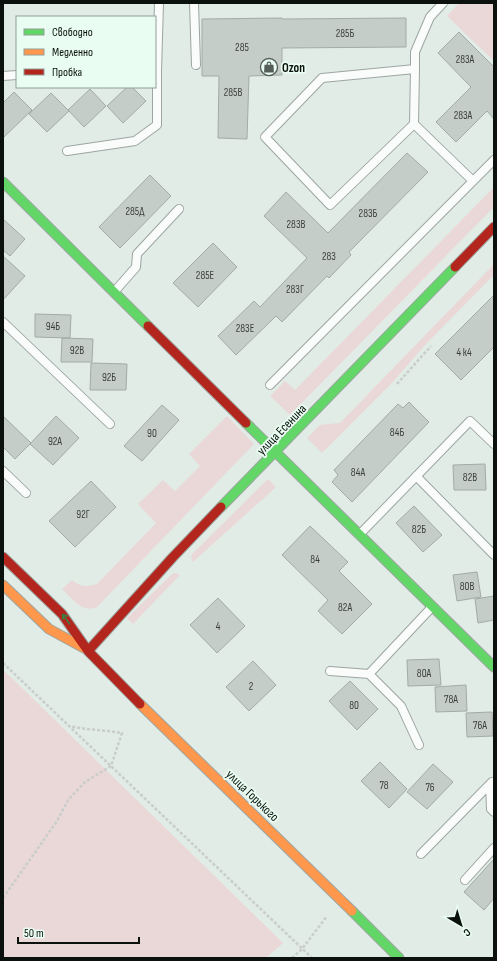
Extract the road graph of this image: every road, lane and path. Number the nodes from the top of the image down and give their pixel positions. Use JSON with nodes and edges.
{"nodes":[{"id":1,"x":159,"y":3,"type":"edge"},
{"id":2,"x":194,"y":3,"type":"edge"},
{"id":3,"x":443,"y":3,"type":"edge"},
{"id":4,"x":196,"y":65,"type":"dead end"},
{"id":5,"x":415,"y":69,"type":"junction"},
{"id":6,"x":156,"y":72,"type":"edge"},
{"id":7,"x":16,"y":75,"type":"edge"},
{"id":8,"x":3,"y":76,"type":"edge"},
{"id":9,"x":414,"y":124,"type":"junction"},
{"id":10,"x":67,"y":151,"type":"dead end"},
{"id":11,"x":494,"y":160,"type":"edge"},
{"id":12,"x":473,"y":181,"type":"junction"},
{"id":13,"x":3,"y":182,"type":"edge"},
{"id":14,"x":179,"y":209,"type":"dead end"},
{"id":15,"x":494,"y":227,"type":"edge"},
{"id":16,"x":114,"y":292,"type":"junction"},
{"id":17,"x":3,"y":322,"type":"edge"},
{"id":18,"x":431,"y":346,"type":"dead end"},
{"id":19,"x":397,"y":384,"type":"dead end"},
{"id":20,"x":270,"y":385,"type":"dead end"},
{"id":21,"x":110,"y":424,"type":"dead end"},
{"id":22,"x":494,"y":444,"type":"edge"},
{"id":23,"x":276,"y":452,"type":"junction"},
{"id":24,"x":3,"y":471,"type":"edge"},
{"id":25,"x":416,"y":476,"type":"junction"},
{"id":26,"x":26,"y":493,"type":"dead end"},
{"id":27,"x":358,"y":535,"type":"junction"},
{"id":28,"x":494,"y":555,"type":"edge"},
{"id":29,"x":3,"y":557,"type":"edge"},
{"id":30,"x":3,"y":585,"type":"edge"},
{"id":31,"x":433,"y":607,"type":"junction"},
{"id":32,"x":88,"y":651,"type":"junction"},
{"id":33,"x":3,"y":663,"type":"edge"},
{"id":34,"x":494,"y":667,"type":"edge"},
{"id":35,"x":330,"y":671,"type":"dead end"},
{"id":36,"x":369,"y":674,"type":"junction"},
{"id":37,"x":70,"y":726,"type":"junction"},
{"id":38,"x":419,"y":745,"type":"dead end"},
{"id":39,"x":111,"y":766,"type":"junction"},
{"id":40,"x":492,"y":782,"type":"edge"},
{"id":41,"x":494,"y":812,"type":"edge"},
{"id":42,"x":494,"y":848,"type":"edge"},
{"id":43,"x":421,"y":854,"type":"dead end"},
{"id":44,"x":464,"y":880,"type":"dead end"},
{"id":45,"x":3,"y":898,"type":"edge"},
{"id":46,"x":327,"y":916,"type":"dead end"},
{"id":47,"x":302,"y":949,"type":"junction"},
{"id":48,"x":292,"y":958,"type":"edge"},
{"id":49,"x":312,"y":958,"type":"edge"},
{"id":50,"x":400,"y":958,"type":"edge"}],
"edges":[{"from":1,"to":6,"type":"lane"},
{"from":2,"to":4,"type":"lane"},
{"from":3,"to":5,"type":"lane"},
{"from":5,"to":9,"type":"lane"},
{"from":5,"to":9,"type":"lane"},
{"from":6,"to":10,"type":"lane"},
{"from":7,"to":8,"type":"lane"},
{"from":9,"to":12,"type":"lane"},
{"from":11,"to":12,"type":"lane"},
{"from":12,"to":20,"type":"lane"},
{"from":13,"to":16,"type":"street"},
{"from":14,"to":16,"type":"lane"},
{"from":15,"to":23,"type":"street","name":"улица Есенина"},
{"from":16,"to":23,"type":"street"},
{"from":17,"to":21,"type":"lane"},
{"from":18,"to":19,"type":"path"},
{"from":22,"to":25,"type":"lane"},
{"from":23,"to":27,"type":"street"},
{"from":23,"to":32,"type":"street","name":"улица Есенина"},
{"from":24,"to":26,"type":"lane"},
{"from":25,"to":27,"type":"lane"},
{"from":25,"to":28,"type":"lane"},
{"from":27,"to":31,"type":"street"},
{"from":32,"to":29,"type":"street","name":"улица Горького","one_way":true},
{"from":30,"to":32,"type":"street","name":"улица Горького"},
{"from":31,"to":34,"type":"street"},
{"from":31,"to":36,"type":"lane"},
{"from":32,"to":50,"type":"street","name":"улица Горького"},
{"from":33,"to":37,"type":"path"},
{"from":35,"to":36,"type":"lane"},
{"from":36,"to":38,"type":"lane"},
{"from":37,"to":39,"type":"path"},
{"from":37,"to":39,"type":"path"},
{"from":39,"to":45,"type":"path"},
{"from":39,"to":47,"type":"path"},
{"from":40,"to":41,"type":"lane"},
{"from":40,"to":43,"type":"lane"},
{"from":42,"to":44,"type":"lane"},
{"from":46,"to":47,"type":"path"},
{"from":47,"to":48,"type":"path"},
{"from":47,"to":49,"type":"path"}]}
